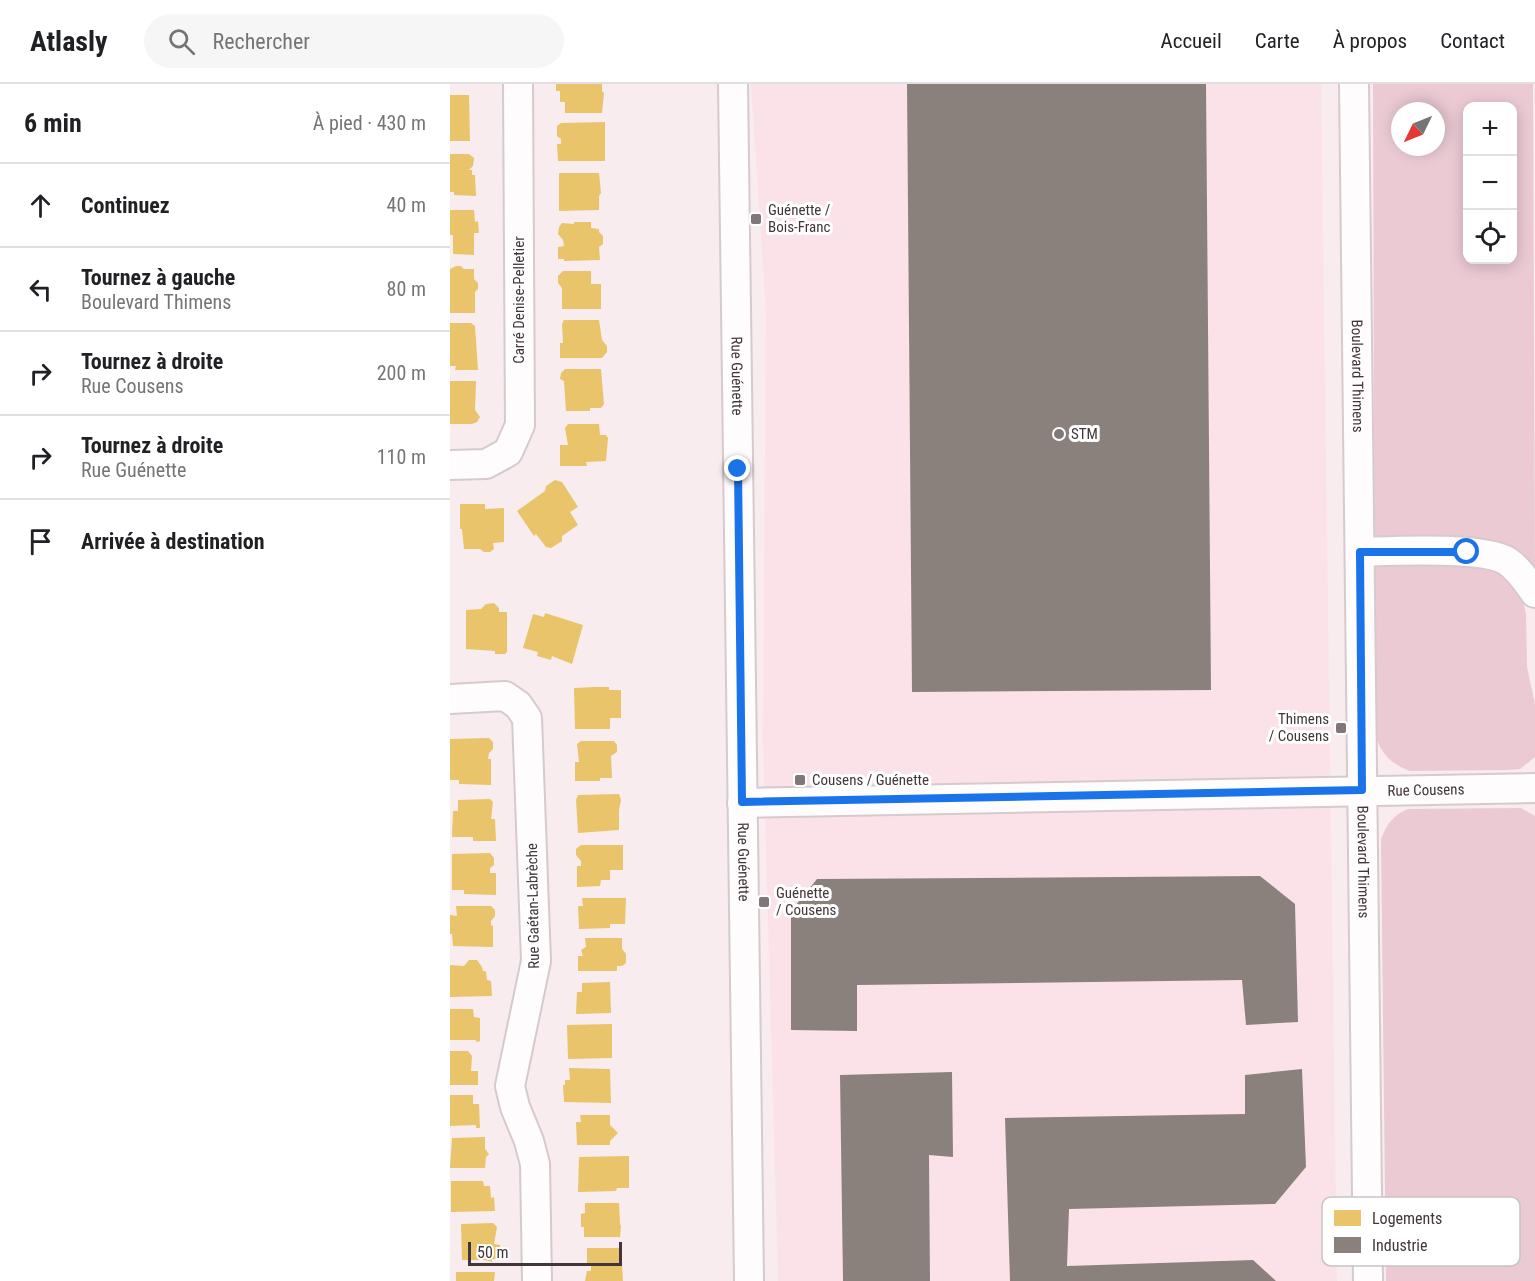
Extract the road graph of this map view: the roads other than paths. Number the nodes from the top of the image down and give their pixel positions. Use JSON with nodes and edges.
{"nodes":[{"id":1,"x":518,"y":84,"type":"edge"},
{"id":2,"x":733,"y":84,"type":"edge"},
{"id":3,"x":1354,"y":84,"type":"edge"},
{"id":4,"x":450,"y":465,"type":"edge"},
{"id":5,"x":1360,"y":552,"type":"junction"},
{"id":6,"x":1535,"y":593,"type":"edge"},
{"id":7,"x":450,"y":699,"type":"edge"},
{"id":8,"x":1535,"y":788,"type":"edge"},
{"id":9,"x":1362,"y":790,"type":"junction"},
{"id":10,"x":742,"y":802,"type":"junction"},
{"id":11,"x":1367,"y":1197,"type":"edge"},
{"id":12,"x":1368,"y":1266,"type":"edge"},
{"id":13,"x":537,"y":1281,"type":"edge"},
{"id":14,"x":749,"y":1281,"type":"edge"},
{"id":15,"x":1368,"y":1281,"type":"edge"}],
"edges":[{"from":1,"to":4,"type":"street","name":"Carré Denise-Pelletier"},
{"from":2,"to":10,"type":"street","name":"Rue Guénette"},
{"from":3,"to":5,"type":"street","name":"Boulevard Thimens"},
{"from":5,"to":6,"type":"street"},
{"from":5,"to":9,"type":"street","name":"Boulevard Thimens"},
{"from":7,"to":13,"type":"street","name":"Rue Gaétan-Labrèche"},
{"from":8,"to":9,"type":"street","name":"Rue Cousens"},
{"from":9,"to":10,"type":"street","name":"Rue Cousens"},
{"from":9,"to":11,"type":"street","name":"Boulevard Thimens"},
{"from":10,"to":14,"type":"street","name":"Rue Guénette"},
{"from":12,"to":15,"type":"street","name":"Boulevard Thimens"}]}
